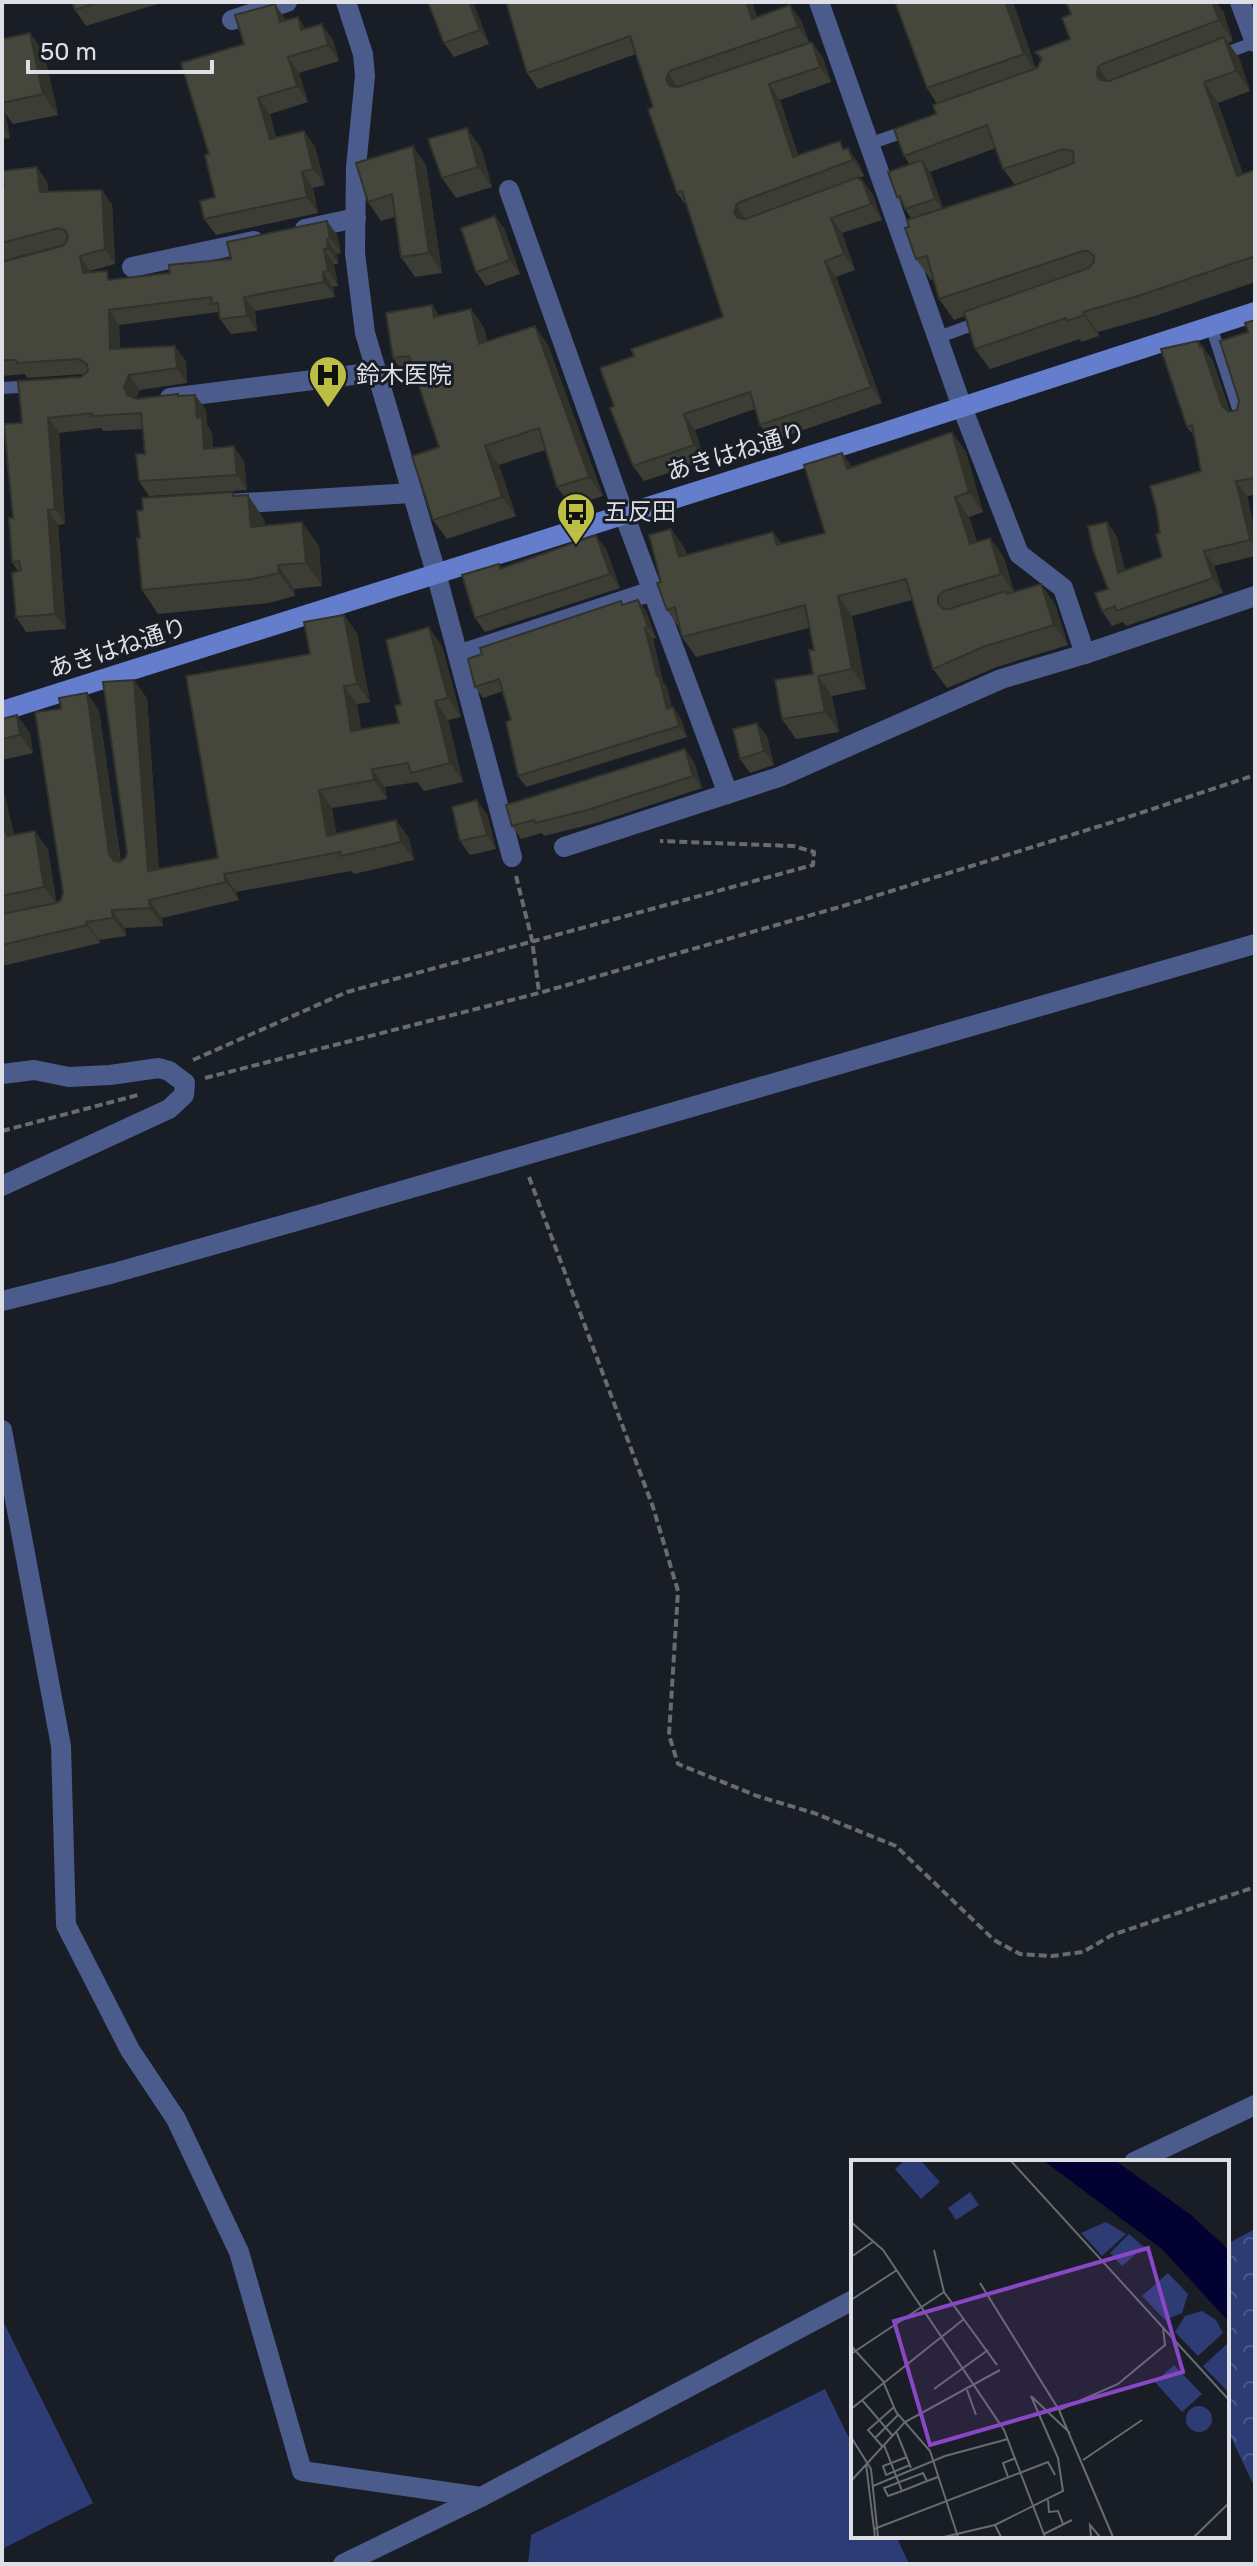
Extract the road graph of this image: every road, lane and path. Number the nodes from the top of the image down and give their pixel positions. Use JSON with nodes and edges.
{"nodes":[{"id":1,"x":287,"y":2,"type":"edge"},
{"id":2,"x":346,"y":2,"type":"edge"},
{"id":3,"x":819,"y":2,"type":"edge"},
{"id":4,"x":1246,"y":8,"type":"edge"},
{"id":5,"x":232,"y":20,"type":"edge"},
{"id":6,"x":1255,"y":42,"type":"edge"},
{"id":7,"x":1214,"y":58,"type":"edge"},
{"id":8,"x":929,"y":123,"type":"edge"},
{"id":9,"x":869,"y":144,"type":"junction"},
{"id":10,"x":509,"y":190,"type":"dead end"},
{"id":11,"x":356,"y":218,"type":"junction"},
{"id":12,"x":132,"y":267,"type":"dead end"},
{"id":13,"x":1255,"y":312,"type":"edge"},
{"id":14,"x":997,"y":316,"type":"edge"},
{"id":15,"x":1211,"y":326,"type":"junction"},
{"id":16,"x":939,"y":337,"type":"junction"},
{"id":17,"x":377,"y":372,"type":"junction"},
{"id":18,"x":46,"y":385,"type":"edge"},
{"id":19,"x":2,"y":388,"type":"edge"},
{"id":20,"x":147,"y":401,"type":"edge"},
{"id":21,"x":962,"y":407,"type":"junction"},
{"id":22,"x":1241,"y":418,"type":"edge"},
{"id":23,"x":412,"y":493,"type":"junction"},
{"id":24,"x":213,"y":505,"type":"edge"},
{"id":25,"x":624,"y":514,"type":"junction"},
{"id":26,"x":436,"y":573,"type":"junction"},
{"id":27,"x":652,"y":591,"type":"junction"},
{"id":28,"x":1255,"y":596,"type":"edge"},
{"id":29,"x":1085,"y":654,"type":"junction"},
{"id":30,"x":458,"y":655,"type":"junction"},
{"id":31,"x":2,"y":711,"type":"edge"},
{"id":32,"x":1255,"y":775,"type":"edge"},
{"id":33,"x":728,"y":794,"type":"junction"},
{"id":34,"x":648,"y":840,"type":"dead end"},
{"id":35,"x":564,"y":847,"type":"dead end"},
{"id":36,"x":512,"y":857,"type":"joint"},
{"id":37,"x":532,"y":940,"type":"junction"},
{"id":38,"x":1255,"y":944,"type":"edge"},
{"id":39,"x":539,"y":993,"type":"junction"},
{"id":40,"x":2,"y":1074,"type":"edge"},
{"id":41,"x":177,"y":1077,"type":"junction"},
{"id":42,"x":140,"y":1095,"type":"dead end"},
{"id":43,"x":2,"y":1131,"type":"edge"},
{"id":44,"x":521,"y":1157,"type":"junction"},
{"id":45,"x":2,"y":1186,"type":"edge"},
{"id":46,"x":2,"y":1301,"type":"edge"},
{"id":47,"x":2,"y":1430,"type":"edge"},
{"id":48,"x":1255,"y":1887,"type":"edge"},
{"id":49,"x":1255,"y":2105,"type":"edge"},
{"id":50,"x":1138,"y":2160,"type":"edge"},
{"id":51,"x":851,"y":2301,"type":"edge"},
{"id":52,"x":481,"y":2497,"type":"junction"},
{"id":53,"x":343,"y":2564,"type":"edge"}],
"edges":[{"from":1,"to":5,"type":"street"},
{"from":2,"to":11,"type":"street"},
{"from":3,"to":9,"type":"street"},
{"from":4,"to":6,"type":"street"},
{"from":6,"to":7,"type":"lane"},
{"from":8,"to":9,"type":"lane"},
{"from":9,"to":16,"type":"street"},
{"from":10,"to":25,"type":"street"},
{"from":11,"to":12,"type":"street"},
{"from":11,"to":17,"type":"street"},
{"from":13,"to":15,"type":"street","name":"あきはね通り"},
{"from":14,"to":16,"type":"lane"},
{"from":15,"to":21,"type":"street","name":"あきはね通り"},
{"from":15,"to":22,"type":"lane"},
{"from":16,"to":21,"type":"street"},
{"from":17,"to":20,"type":"street"},
{"from":17,"to":23,"type":"street"},
{"from":18,"to":19,"type":"lane"},
{"from":21,"to":25,"type":"street","name":"あきはね通り"},
{"from":21,"to":29,"type":"street"},
{"from":23,"to":24,"type":"street"},
{"from":23,"to":26,"type":"street"},
{"from":25,"to":26,"type":"street","name":"あきはね通り"},
{"from":25,"to":27,"type":"street"},
{"from":26,"to":30,"type":"street"},
{"from":26,"to":31,"type":"street","name":"あきはね通り"},
{"from":27,"to":30,"type":"street"},
{"from":27,"to":33,"type":"street"},
{"from":28,"to":29,"type":"street"},
{"from":29,"to":33,"type":"street"},
{"from":30,"to":36,"type":"street"},
{"from":32,"to":39,"type":"path"},
{"from":33,"to":35,"type":"street"},
{"from":34,"to":37,"type":"path"},
{"from":36,"to":37,"type":"path"},
{"from":37,"to":39,"type":"path"},
{"from":37,"to":41,"type":"path"},
{"from":38,"to":44,"type":"street"},
{"from":39,"to":41,"type":"path"},
{"from":40,"to":41,"type":"street"},
{"from":41,"to":45,"type":"street"},
{"from":42,"to":43,"type":"path"},
{"from":44,"to":46,"type":"street"},
{"from":44,"to":48,"type":"path"},
{"from":47,"to":52,"type":"street"},
{"from":49,"to":50,"type":"street"},
{"from":51,"to":52,"type":"street"},
{"from":52,"to":53,"type":"street"}]}
